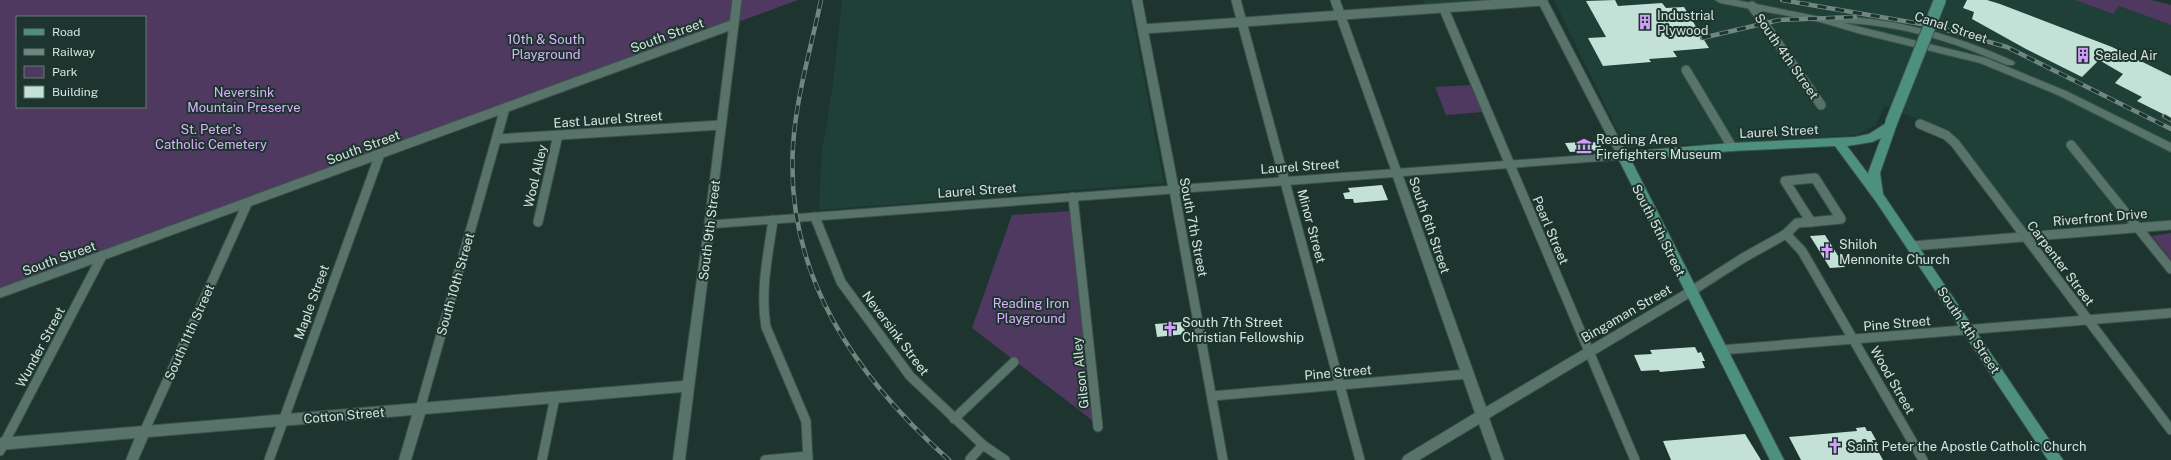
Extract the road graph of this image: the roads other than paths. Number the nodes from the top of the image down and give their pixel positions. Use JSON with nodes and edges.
{"nodes":[{"id":1,"x":737,"y":0,"type":"edge"},
{"id":2,"x":1138,"y":0,"type":"edge"},
{"id":3,"x":1236,"y":0,"type":"edge"},
{"id":4,"x":1335,"y":0,"type":"edge"},
{"id":5,"x":1543,"y":0,"type":"edge"},
{"id":6,"x":1720,"y":0,"type":"edge"},
{"id":7,"x":1940,"y":0,"type":"edge"},
{"id":8,"x":1752,"y":6,"type":"junction"},
{"id":9,"x":1444,"y":9,"type":"junction"},
{"id":10,"x":1341,"y":16,"type":"junction"},
{"id":11,"x":1242,"y":23,"type":"junction"},
{"id":12,"x":734,"y":24,"type":"junction"},
{"id":13,"x":1143,"y":29,"type":"junction"},
{"id":14,"x":1686,"y":70,"type":"dead end"},
{"id":15,"x":1821,"y":105,"type":"dead end"},
{"id":16,"x":505,"y":108,"type":"junction"},
{"id":17,"x":1920,"y":124,"type":"dead end"},
{"id":18,"x":721,"y":125,"type":"junction"},
{"id":19,"x":1891,"y":125,"type":"junction"},
{"id":20,"x":558,"y":135,"type":"junction"},
{"id":21,"x":497,"y":139,"type":"junction"},
{"id":22,"x":1838,"y":142,"type":"junction"},
{"id":23,"x":2071,"y":145,"type":"dead end"},
{"id":24,"x":1732,"y":147,"type":"junction"},
{"id":25,"x":2171,"y":148,"type":"edge"},
{"id":26,"x":380,"y":154,"type":"junction"},
{"id":27,"x":1622,"y":156,"type":"junction"},
{"id":28,"x":1511,"y":165,"type":"junction"},
{"id":29,"x":1397,"y":173,"type":"junction"},
{"id":30,"x":1286,"y":182,"type":"junction"},
{"id":31,"x":1174,"y":190,"type":"junction"},
{"id":32,"x":1073,"y":197,"type":"junction"},
{"id":33,"x":1881,"y":200,"type":"junction"},
{"id":34,"x":247,"y":204,"type":"junction"},
{"id":35,"x":815,"y":216,"type":"junction"},
{"id":36,"x":773,"y":220,"type":"junction"},
{"id":37,"x":538,"y":222,"type":"dead end"},
{"id":38,"x":1811,"y":222,"type":"junction"},
{"id":39,"x":710,"y":224,"type":"junction"},
{"id":40,"x":2171,"y":224,"type":"edge"},
{"id":41,"x":2137,"y":228,"type":"junction"},
{"id":42,"x":1786,"y":234,"type":"junction"},
{"id":43,"x":2025,"y":236,"type":"junction"},
{"id":44,"x":1912,"y":246,"type":"junction"},
{"id":45,"x":102,"y":256,"type":"junction"},
{"id":46,"x":2171,"y":269,"type":"edge"},
{"id":47,"x":1690,"y":292,"type":"junction"},
{"id":48,"x":0,"y":293,"type":"edge"},
{"id":49,"x":2171,"y":313,"type":"edge"},
{"id":50,"x":2088,"y":320,"type":"junction"},
{"id":51,"x":1968,"y":330,"type":"junction"},
{"id":52,"x":1855,"y":340,"type":"junction"},
{"id":53,"x":1721,"y":350,"type":"junction"},
{"id":54,"x":1588,"y":351,"type":"junction"},
{"id":55,"x":1014,"y":362,"type":"dead end"},
{"id":56,"x":1468,"y":374,"type":"junction"},
{"id":57,"x":1340,"y":385,"type":"junction"},
{"id":58,"x":689,"y":386,"type":"junction"},
{"id":59,"x":1212,"y":396,"type":"junction"},
{"id":60,"x":555,"y":397,"type":"junction"},
{"id":61,"x":420,"y":409,"type":"junction"},
{"id":62,"x":1482,"y":415,"type":"junction"},
{"id":63,"x":954,"y":419,"type":"junction"},
{"id":64,"x":283,"y":420,"type":"junction"},
{"id":65,"x":1098,"y":427,"type":"dead end"},
{"id":66,"x":2171,"y":430,"type":"edge"},
{"id":67,"x":144,"y":432,"type":"junction"},
{"id":68,"x":983,"y":445,"type":"junction"},
{"id":69,"x":1,"y":446,"type":"edge"},
{"id":70,"x":808,"y":458,"type":"edge"},
{"id":71,"x":970,"y":459,"type":"dead end"},
{"id":72,"x":132,"y":460,"type":"edge"},
{"id":73,"x":269,"y":460,"type":"edge"},
{"id":74,"x":405,"y":460,"type":"edge"},
{"id":75,"x":542,"y":460,"type":"edge"},
{"id":76,"x":679,"y":460,"type":"edge"},
{"id":77,"x":765,"y":460,"type":"edge"},
{"id":78,"x":1005,"y":460,"type":"edge"},
{"id":79,"x":1223,"y":460,"type":"edge"},
{"id":80,"x":1360,"y":460,"type":"edge"},
{"id":81,"x":1408,"y":460,"type":"edge"},
{"id":82,"x":1498,"y":460,"type":"edge"},
{"id":83,"x":1635,"y":460,"type":"edge"},
{"id":84,"x":1777,"y":460,"type":"edge"},
{"id":85,"x":1923,"y":460,"type":"edge"},
{"id":86,"x":2056,"y":460,"type":"edge"}],
"edges":[{"from":1,"to":12,"type":"street","name":"South 9th Street"},
{"from":2,"to":13,"type":"street","name":"South 7th Street"},
{"from":3,"to":11,"type":"street","name":"Minor Street"},
{"from":4,"to":10,"type":"street","name":"South 6th Street"},
{"from":5,"to":9,"type":"street"},
{"from":5,"to":27,"type":"street","name":"South 5th Street"},
{"from":6,"to":8,"type":"street","name":"Canal Street"},
{"from":7,"to":19,"type":"main road","bridge":true},
{"from":8,"to":15,"type":"street","name":"South 4th Street"},
{"from":8,"to":25,"type":"street","name":"Canal Street"},
{"from":9,"to":10,"type":"street"},
{"from":9,"to":28,"type":"street","name":"Pearl Street"},
{"from":10,"to":11,"type":"street"},
{"from":10,"to":29,"type":"street","name":"South 6th Street"},
{"from":11,"to":13,"type":"street"},
{"from":11,"to":30,"type":"street","name":"Minor Street"},
{"from":12,"to":16,"type":"street","name":"South Street"},
{"from":12,"to":18,"type":"street","name":"South 9th Street"},
{"from":13,"to":31,"type":"street","name":"South 7th Street"},
{"from":14,"to":24,"type":"street"},
{"from":16,"to":21,"type":"street","name":"South 10th Street"},
{"from":16,"to":26,"type":"street","name":"South Street"},
{"from":17,"to":43,"type":"street","name":"Carpenter Street"},
{"from":18,"to":20,"type":"street","name":"East Laurel Street"},
{"from":18,"to":39,"type":"street","name":"South 9th Street"},
{"from":19,"to":22,"type":"main road","name":"Laurel Street"},
{"from":19,"to":33,"type":"main road","name":"South 4th Street"},
{"from":20,"to":21,"type":"street","name":"East Laurel Street"},
{"from":20,"to":37,"type":"street","name":"Wool Alley"},
{"from":21,"to":61,"type":"street","name":"South 10th Street"},
{"from":22,"to":24,"type":"main road","name":"Laurel Street"},
{"from":22,"to":33,"type":"main road","name":"South 4th Street"},
{"from":23,"to":41,"type":"street"},
{"from":24,"to":27,"type":"main road","name":"Laurel Street"},
{"from":26,"to":34,"type":"street","name":"South Street"},
{"from":26,"to":64,"type":"street","name":"Maple Street"},
{"from":27,"to":28,"type":"street","name":"Laurel Street"},
{"from":27,"to":47,"type":"main road","name":"South 5th Street"},
{"from":28,"to":29,"type":"street","name":"Laurel Street"},
{"from":28,"to":54,"type":"street","name":"Pearl Street"},
{"from":29,"to":30,"type":"street","name":"Laurel Street"},
{"from":29,"to":56,"type":"street","name":"South 6th Street"},
{"from":30,"to":31,"type":"street","name":"Laurel Street"},
{"from":30,"to":57,"type":"street","name":"Minor Street"},
{"from":31,"to":32,"type":"street","name":"Laurel Street"},
{"from":31,"to":59,"type":"street","name":"South 7th Street"},
{"from":32,"to":35,"type":"street","name":"Laurel Street"},
{"from":32,"to":65,"type":"street","name":"Gilson Alley"},
{"from":33,"to":44,"type":"main road","name":"South 4th Street"},
{"from":34,"to":45,"type":"street","name":"South Street"},
{"from":34,"to":67,"type":"street","name":"South 11th Street"},
{"from":35,"to":36,"type":"street","name":"Laurel Street"},
{"from":35,"to":63,"type":"street","name":"Neversink Street"},
{"from":36,"to":39,"type":"street","name":"Laurel Street"},
{"from":36,"to":70,"type":"street"},
{"from":38,"to":38,"type":"street","name":"Bingaman Street"},
{"from":38,"to":42,"type":"street","name":"Bingaman Street"},
{"from":39,"to":58,"type":"street","name":"South 9th Street"},
{"from":40,"to":41,"type":"street","name":"Riverfront Drive"},
{"from":41,"to":43,"type":"street","name":"Riverfront Drive"},
{"from":41,"to":46,"type":"street"},
{"from":42,"to":47,"type":"street","name":"Bingaman Street"},
{"from":42,"to":52,"type":"street","name":"Wood Street"},
{"from":43,"to":44,"type":"street","name":"Riverfront Drive"},
{"from":43,"to":50,"type":"street","name":"Carpenter Street"},
{"from":44,"to":51,"type":"main road","name":"South 4th Street"},
{"from":45,"to":48,"type":"street","name":"South Street"},
{"from":45,"to":69,"type":"street","name":"Wunder Street"},
{"from":47,"to":53,"type":"main road","name":"South 5th Street"},
{"from":47,"to":54,"type":"street","name":"Bingaman Street"},
{"from":49,"to":50,"type":"street","name":"Pine Street"},
{"from":50,"to":51,"type":"street","name":"Pine Street"},
{"from":50,"to":66,"type":"street","name":"Carpenter Street"},
{"from":51,"to":52,"type":"street","name":"Pine Street"},
{"from":51,"to":86,"type":"main road","name":"South 4th Street"},
{"from":52,"to":53,"type":"street","name":"Pine Street"},
{"from":52,"to":85,"type":"street","name":"Wood Street"},
{"from":53,"to":84,"type":"main road","name":"South 5th Street"},
{"from":54,"to":62,"type":"street","name":"Bingaman Street"},
{"from":54,"to":83,"type":"street","name":"Pearl Street"},
{"from":55,"to":63,"type":"street"},
{"from":56,"to":57,"type":"street","name":"Pine Street"},
{"from":56,"to":62,"type":"street","name":"South 6th Street"},
{"from":57,"to":59,"type":"street","name":"Pine Street"},
{"from":57,"to":80,"type":"street","name":"Minor Street"},
{"from":58,"to":60,"type":"street","name":"Cotton Street"},
{"from":58,"to":76,"type":"street","name":"South 9th Street"},
{"from":59,"to":79,"type":"street","name":"South 7th Street"},
{"from":60,"to":61,"type":"street","name":"Cotton Street"},
{"from":60,"to":75,"type":"street"},
{"from":61,"to":64,"type":"street","name":"Cotton Street"},
{"from":61,"to":74,"type":"street","name":"South 10th Street"},
{"from":62,"to":81,"type":"street","name":"Bingaman Street"},
{"from":62,"to":82,"type":"street","name":"South 6th Street"},
{"from":63,"to":68,"type":"street","name":"Neversink Street"},
{"from":64,"to":67,"type":"street","name":"Cotton Street"},
{"from":64,"to":73,"type":"street","name":"Maple Street"},
{"from":67,"to":69,"type":"street","name":"Cotton Street"},
{"from":67,"to":72,"type":"street","name":"South 11th Street"},
{"from":68,"to":71,"type":"street"},
{"from":68,"to":78,"type":"street","name":"Neversink Street"},
{"from":70,"to":77,"type":"street"}]}
